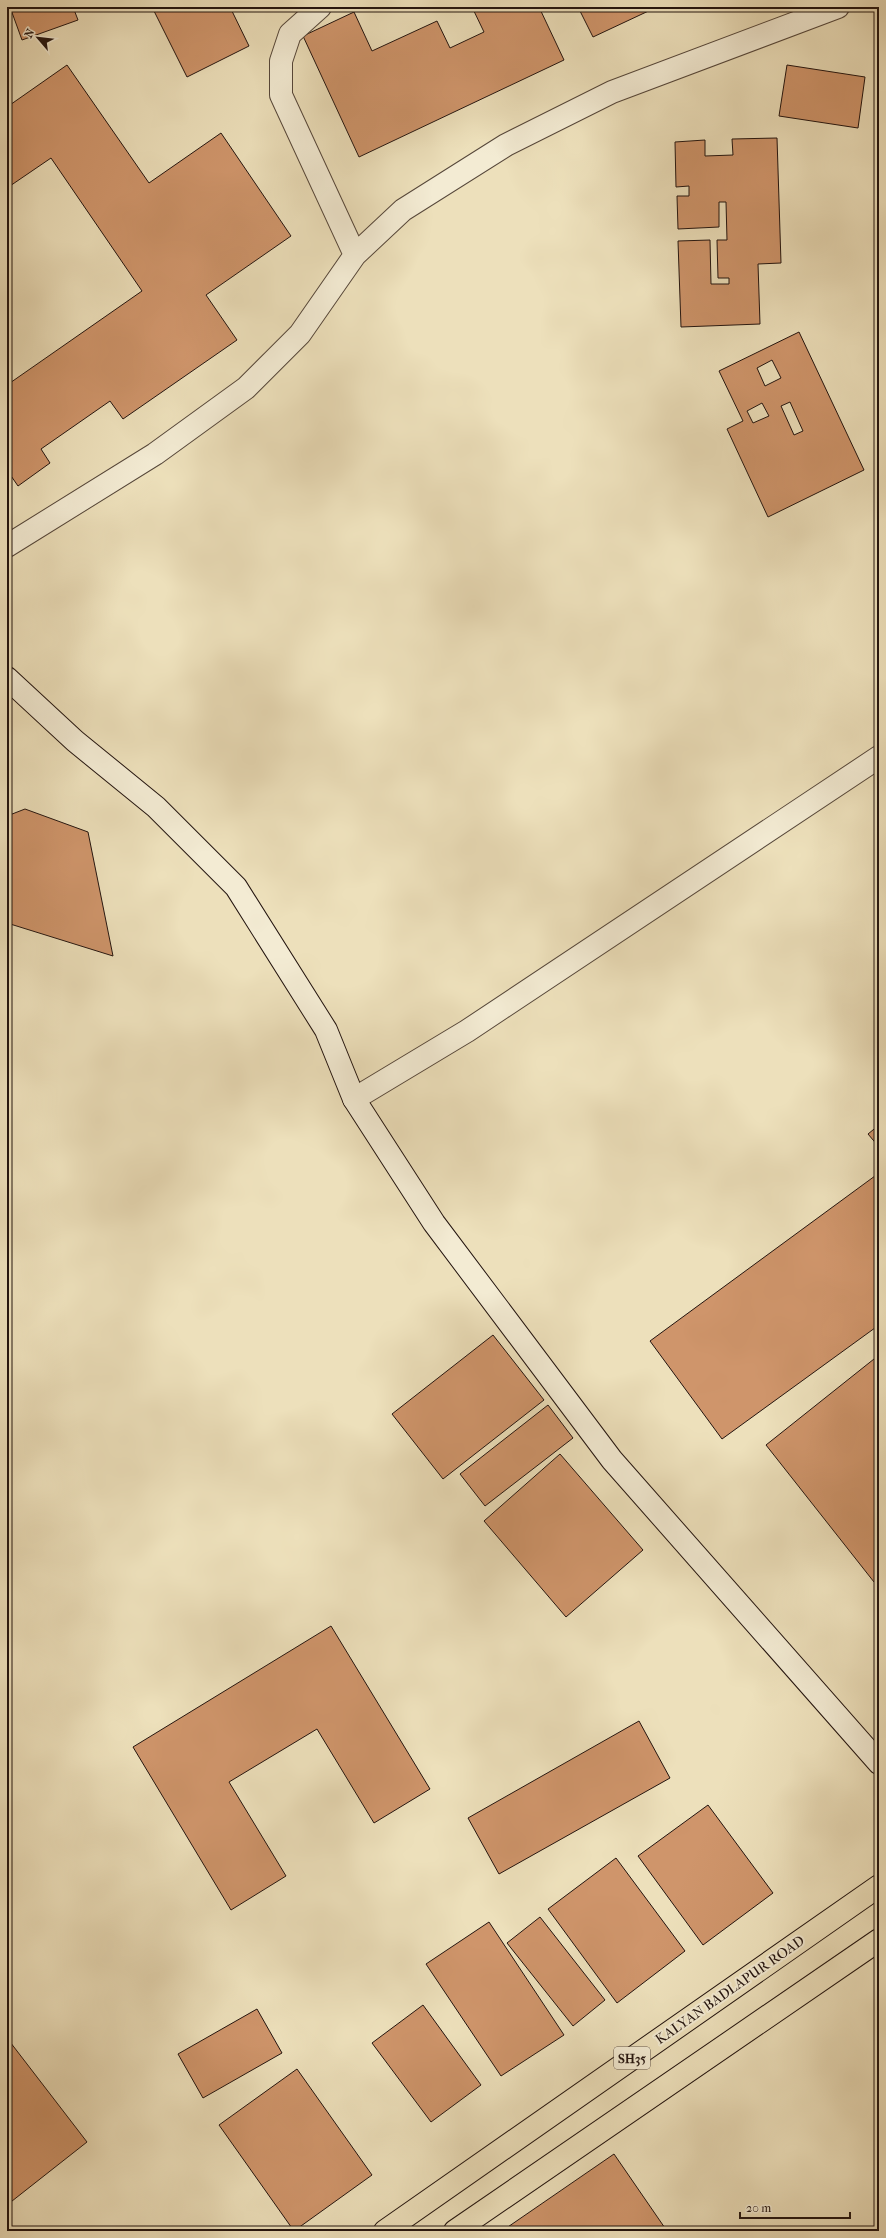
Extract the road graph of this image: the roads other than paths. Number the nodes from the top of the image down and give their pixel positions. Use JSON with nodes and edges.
{"nodes":[{"id":1,"x":320,"y":7,"type":"edge"},
{"id":2,"x":838,"y":7,"type":"edge"},
{"id":3,"x":355,"y":255,"type":"junction"},
{"id":4,"x":7,"y":546,"type":"edge"},
{"id":5,"x":7,"y":678,"type":"edge"},
{"id":6,"x":879,"y":757,"type":"edge"},
{"id":7,"x":354,"y":1099,"type":"junction"},
{"id":8,"x":879,"y":1762,"type":"edge"},
{"id":9,"x":879,"y":1886,"type":"edge"},
{"id":10,"x":879,"y":1940,"type":"edge"},
{"id":11,"x":385,"y":2231,"type":"edge"},
{"id":12,"x":455,"y":2231,"type":"edge"}],
"edges":[{"from":1,"to":3,"type":"street"},
{"from":2,"to":3,"type":"street"},
{"from":3,"to":4,"type":"street"},
{"from":5,"to":7,"type":"street"},
{"from":6,"to":7,"type":"street"},
{"from":7,"to":8,"type":"street"},
{"from":9,"to":11,"type":"main road","name":"KALYAN BADLAPUR ROAD","number":"SH35"},
{"from":10,"to":12,"type":"main road"}]}
